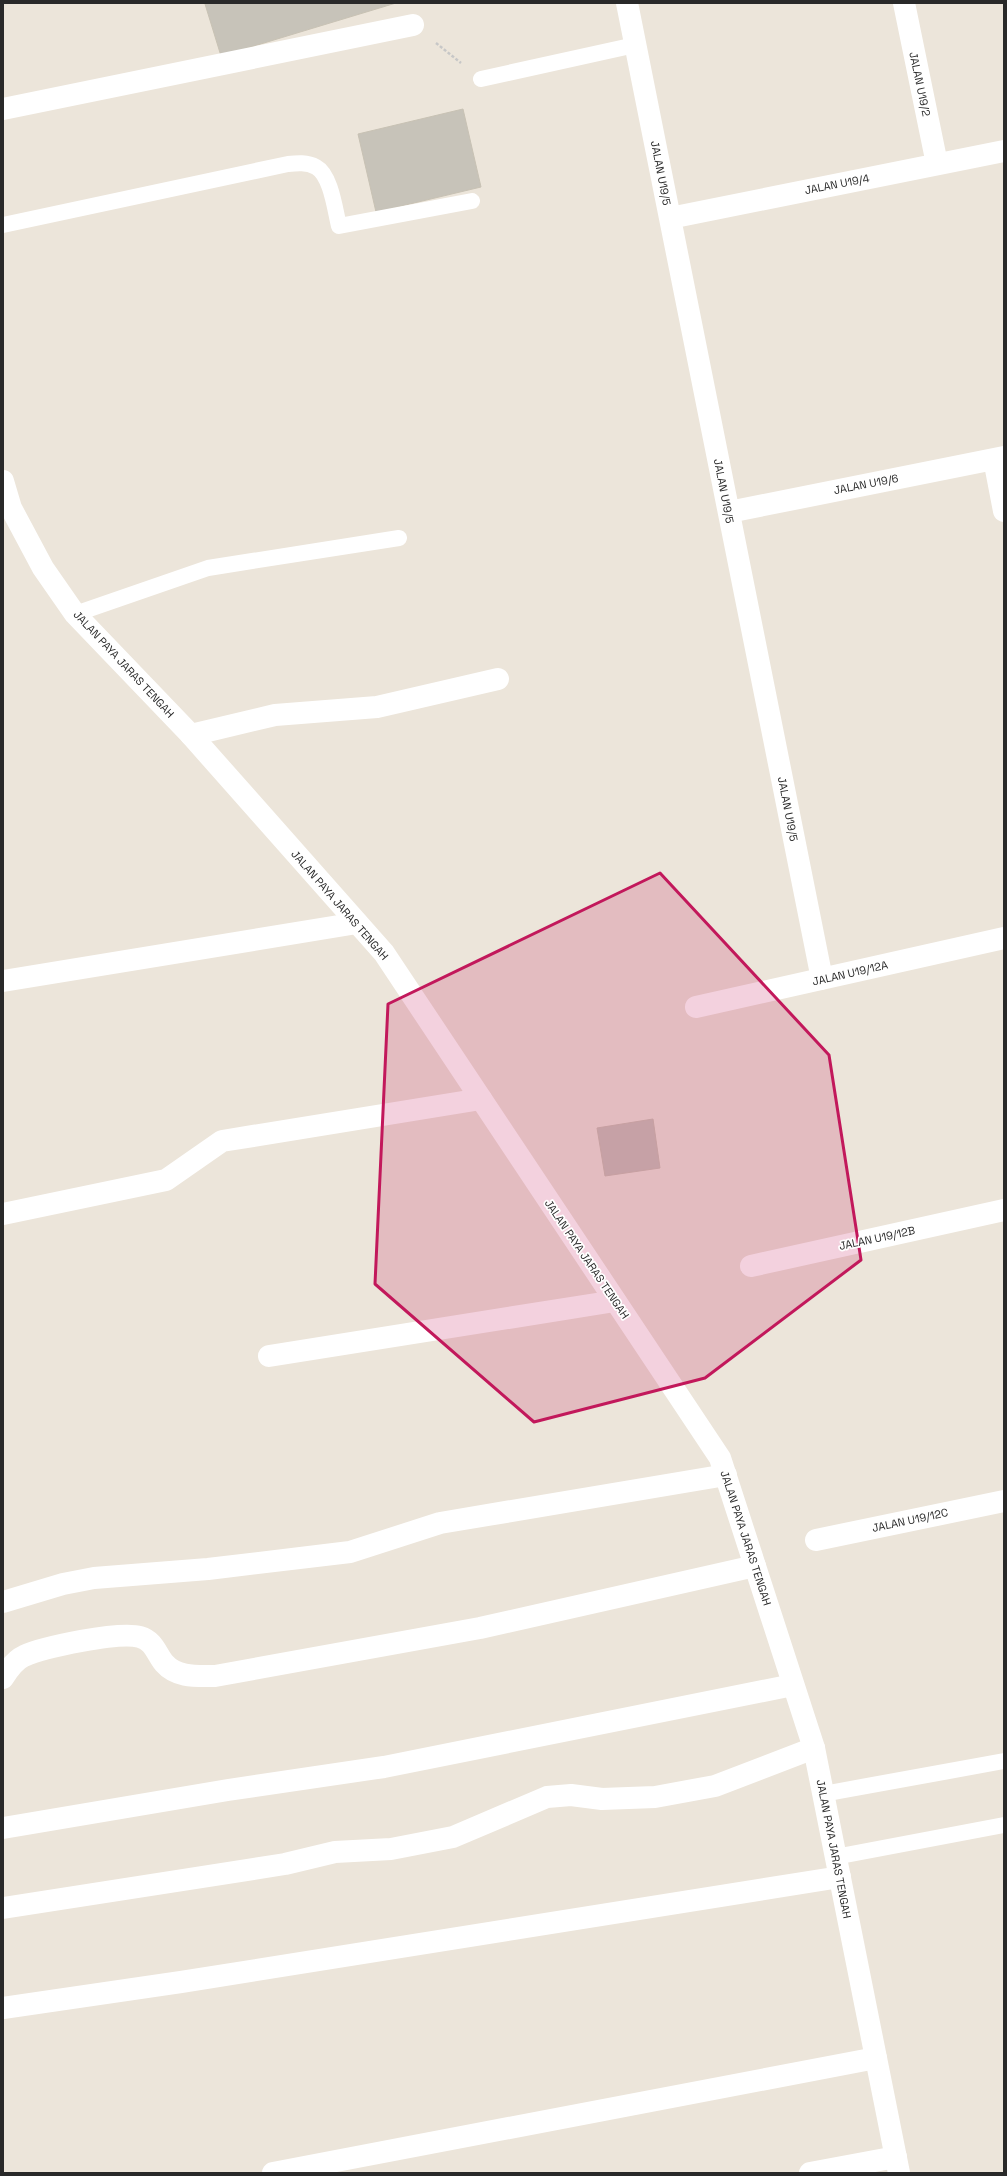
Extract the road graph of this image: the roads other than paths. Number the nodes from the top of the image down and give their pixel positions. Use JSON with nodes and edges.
{"nodes":[{"id":1,"x":626,"y":3,"type":"edge"},
{"id":2,"x":904,"y":3,"type":"edge"},
{"id":3,"x":413,"y":25,"type":"road end"},
{"id":4,"x":635,"y":45,"type":"junction"},
{"id":5,"x":481,"y":79,"type":"road end"},
{"id":6,"x":3,"y":109,"type":"edge"},
{"id":7,"x":1004,"y":151,"type":"edge"},
{"id":8,"x":937,"y":164,"type":"junction"},
{"id":9,"x":472,"y":201,"type":"dead end"},
{"id":10,"x":670,"y":218,"type":"junction"},
{"id":11,"x":3,"y":225,"type":"edge"},
{"id":12,"x":999,"y":458,"type":"edge"},
{"id":13,"x":3,"y":481,"type":"edge"},
{"id":14,"x":7,"y":509,"type":"edge"},
{"id":15,"x":1004,"y":511,"type":"edge"},
{"id":16,"x":729,"y":512,"type":"junction"},
{"id":17,"x":398,"y":538,"type":"dead end"},
{"id":18,"x":75,"y":614,"type":"junction"},
{"id":19,"x":498,"y":679,"type":"dead end"},
{"id":20,"x":191,"y":735,"type":"junction"},
{"id":21,"x":357,"y":923,"type":"junction"},
{"id":22,"x":1004,"y":938,"type":"edge"},
{"id":23,"x":822,"y":979,"type":"junction"},
{"id":24,"x":3,"y":981,"type":"edge"},
{"id":25,"x":696,"y":1007,"type":"dead end"},
{"id":26,"x":481,"y":1099,"type":"junction"},
{"id":27,"x":1004,"y":1210,"type":"edge"},
{"id":28,"x":3,"y":1214,"type":"edge"},
{"id":29,"x":751,"y":1266,"type":"dead end"},
{"id":30,"x":615,"y":1301,"type":"junction"},
{"id":31,"x":269,"y":1356,"type":"dead end"},
{"id":32,"x":726,"y":1475,"type":"junction"},
{"id":33,"x":1004,"y":1501,"type":"edge"},
{"id":34,"x":816,"y":1540,"type":"dead end"},
{"id":35,"x":755,"y":1566,"type":"junction"},
{"id":36,"x":3,"y":1602,"type":"edge"},
{"id":37,"x":3,"y":1678,"type":"edge"},
{"id":38,"x":793,"y":1686,"type":"junction"},
{"id":39,"x":814,"y":1748,"type":"junction"},
{"id":40,"x":1004,"y":1761,"type":"edge"},
{"id":41,"x":823,"y":1794,"type":"junction"},
{"id":42,"x":1004,"y":1825,"type":"edge"},
{"id":43,"x":3,"y":1828,"type":"edge"},
{"id":44,"x":838,"y":1867,"type":"junction"},
{"id":45,"x":3,"y":1908,"type":"edge"},
{"id":46,"x":3,"y":2008,"type":"edge"},
{"id":47,"x":876,"y":2058,"type":"junction"},
{"id":48,"x":897,"y":2165,"type":"edge"},
{"id":49,"x":273,"y":2173,"type":"edge"},
{"id":50,"x":810,"y":2173,"type":"edge"}],
"edges":[{"from":1,"to":4,"type":"street","name":"JALAN U19/5"},
{"from":2,"to":8,"type":"street","name":"JALAN U19/2"},
{"from":3,"to":6,"type":"street"},
{"from":4,"to":5,"type":"lane"},
{"from":4,"to":10,"type":"street","name":"JALAN U19/5"},
{"from":7,"to":8,"type":"street","name":"JALAN U19/4"},
{"from":8,"to":10,"type":"street","name":"JALAN U19/4"},
{"from":9,"to":11,"type":"lane"},
{"from":10,"to":16,"type":"street","name":"JALAN U19/5"},
{"from":12,"to":15,"type":"street"},
{"from":12,"to":16,"type":"street","name":"JALAN U19/6"},
{"from":13,"to":14,"type":"street","name":"JALAN PAYA JARAS TENGAH"},
{"from":14,"to":18,"type":"street","name":"JALAN PAYA JARAS TENGAH"},
{"from":16,"to":23,"type":"street","name":"JALAN U19/5"},
{"from":17,"to":18,"type":"lane"},
{"from":18,"to":20,"type":"street","name":"JALAN PAYA JARAS TENGAH"},
{"from":19,"to":20,"type":"street"},
{"from":20,"to":21,"type":"street","name":"JALAN PAYA JARAS TENGAH"},
{"from":21,"to":24,"type":"street"},
{"from":21,"to":26,"type":"street","name":"JALAN PAYA JARAS TENGAH"},
{"from":22,"to":23,"type":"street","name":"JALAN U19/12A"},
{"from":23,"to":25,"type":"street","name":"JALAN U19/12A"},
{"from":26,"to":28,"type":"street"},
{"from":26,"to":30,"type":"street","name":"JALAN PAYA JARAS TENGAH"},
{"from":27,"to":29,"type":"street","name":"JALAN U19/12B"},
{"from":30,"to":31,"type":"street"},
{"from":30,"to":32,"type":"street","name":"JALAN PAYA JARAS TENGAH"},
{"from":32,"to":35,"type":"street","name":"JALAN PAYA JARAS TENGAH"},
{"from":32,"to":36,"type":"street"},
{"from":33,"to":34,"type":"street","name":"JALAN U19/12C"},
{"from":35,"to":37,"type":"street"},
{"from":35,"to":38,"type":"street","name":"JALAN PAYA JARAS TENGAH"},
{"from":38,"to":39,"type":"street","name":"JALAN PAYA JARAS TENGAH"},
{"from":38,"to":43,"type":"street"},
{"from":39,"to":41,"type":"street","name":"JALAN PAYA JARAS TENGAH"},
{"from":39,"to":45,"type":"street"},
{"from":40,"to":41,"type":"lane"},
{"from":41,"to":44,"type":"street","name":"JALAN PAYA JARAS TENGAH"},
{"from":42,"to":44,"type":"lane"},
{"from":44,"to":46,"type":"street"},
{"from":44,"to":47,"type":"street","name":"JALAN PAYA JARAS TENGAH"},
{"from":47,"to":48,"type":"street","name":"JALAN PAYA JARAS TENGAH"},
{"from":47,"to":49,"type":"street"},
{"from":48,"to":50,"type":"street"}]}
